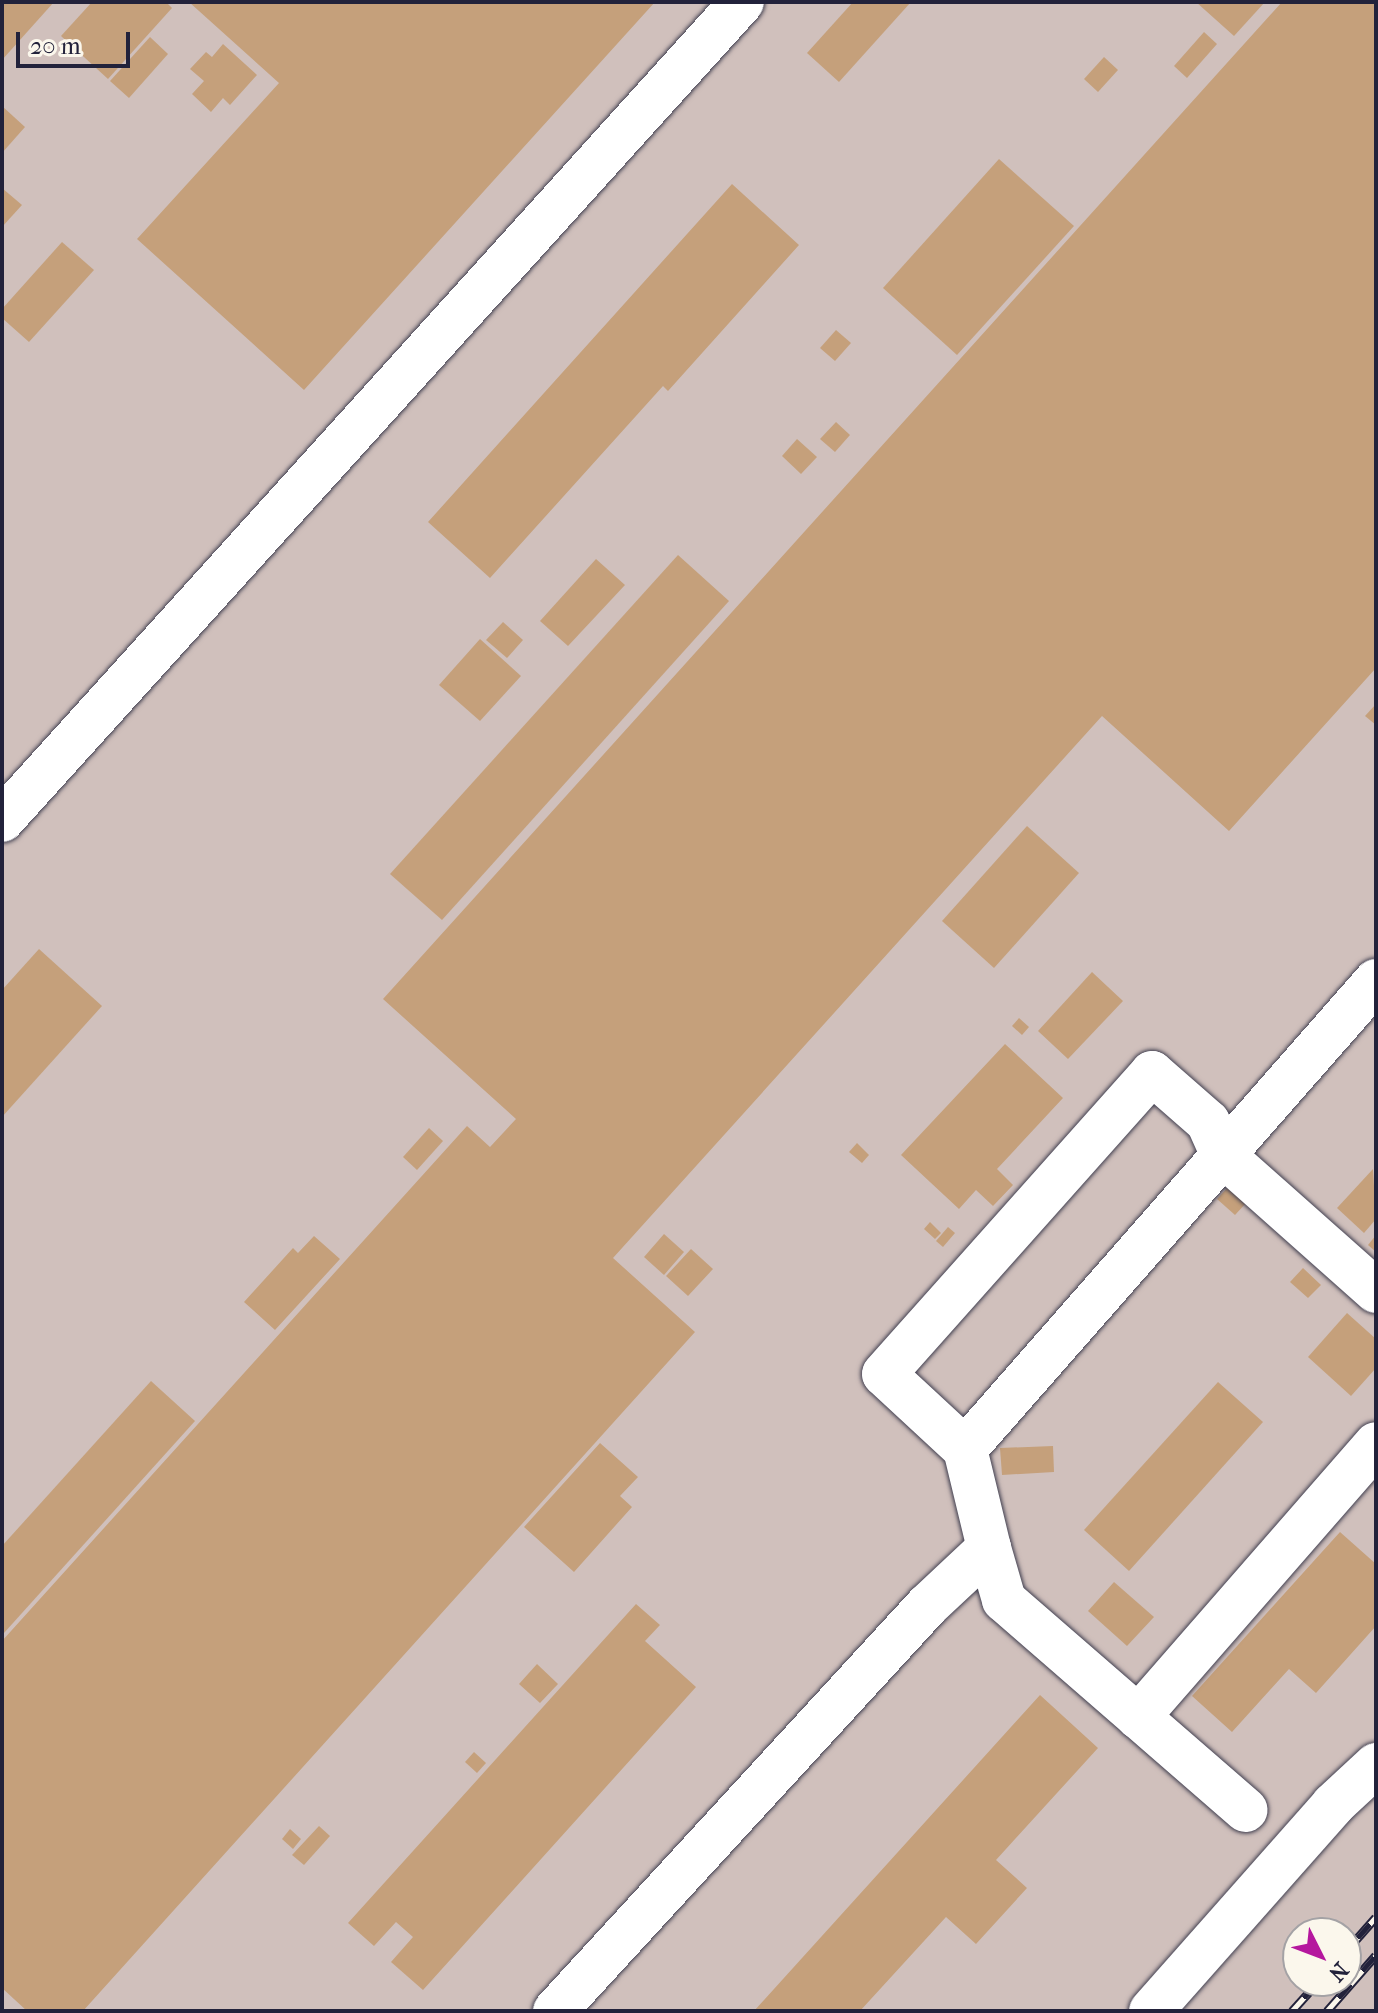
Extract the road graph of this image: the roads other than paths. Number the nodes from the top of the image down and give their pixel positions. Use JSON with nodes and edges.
{"nodes":[{"id":1,"x":742,"y":2,"type":"edge"},
{"id":2,"x":2,"y":820,"type":"edge"},
{"id":3,"x":1376,"y":981,"type":"edge"},
{"id":4,"x":1223,"y":1155,"type":"junction"},
{"id":5,"x":1376,"y":1291,"type":"edge"},
{"id":6,"x":1376,"y":1444,"type":"edge"},
{"id":7,"x":965,"y":1449,"type":"junction"},
{"id":8,"x":989,"y":1548,"type":"junction"},
{"id":9,"x":1138,"y":1717,"type":"junction"},
{"id":10,"x":1376,"y":1765,"type":"edge"},
{"id":11,"x":1246,"y":1810,"type":"dead end"},
{"id":12,"x":555,"y":2011,"type":"edge"},
{"id":13,"x":1151,"y":2011,"type":"edge"}],
"edges":[{"from":1,"to":2,"type":"lane"},
{"from":3,"to":4,"type":"lane"},
{"from":4,"to":5,"type":"lane"},
{"from":4,"to":7,"type":"lane"},
{"from":4,"to":7,"type":"lane"},
{"from":6,"to":9,"type":"lane"},
{"from":7,"to":8,"type":"lane"},
{"from":8,"to":9,"type":"lane"},
{"from":8,"to":12,"type":"lane"},
{"from":9,"to":11,"type":"lane"},
{"from":10,"to":13,"type":"lane"}]}
